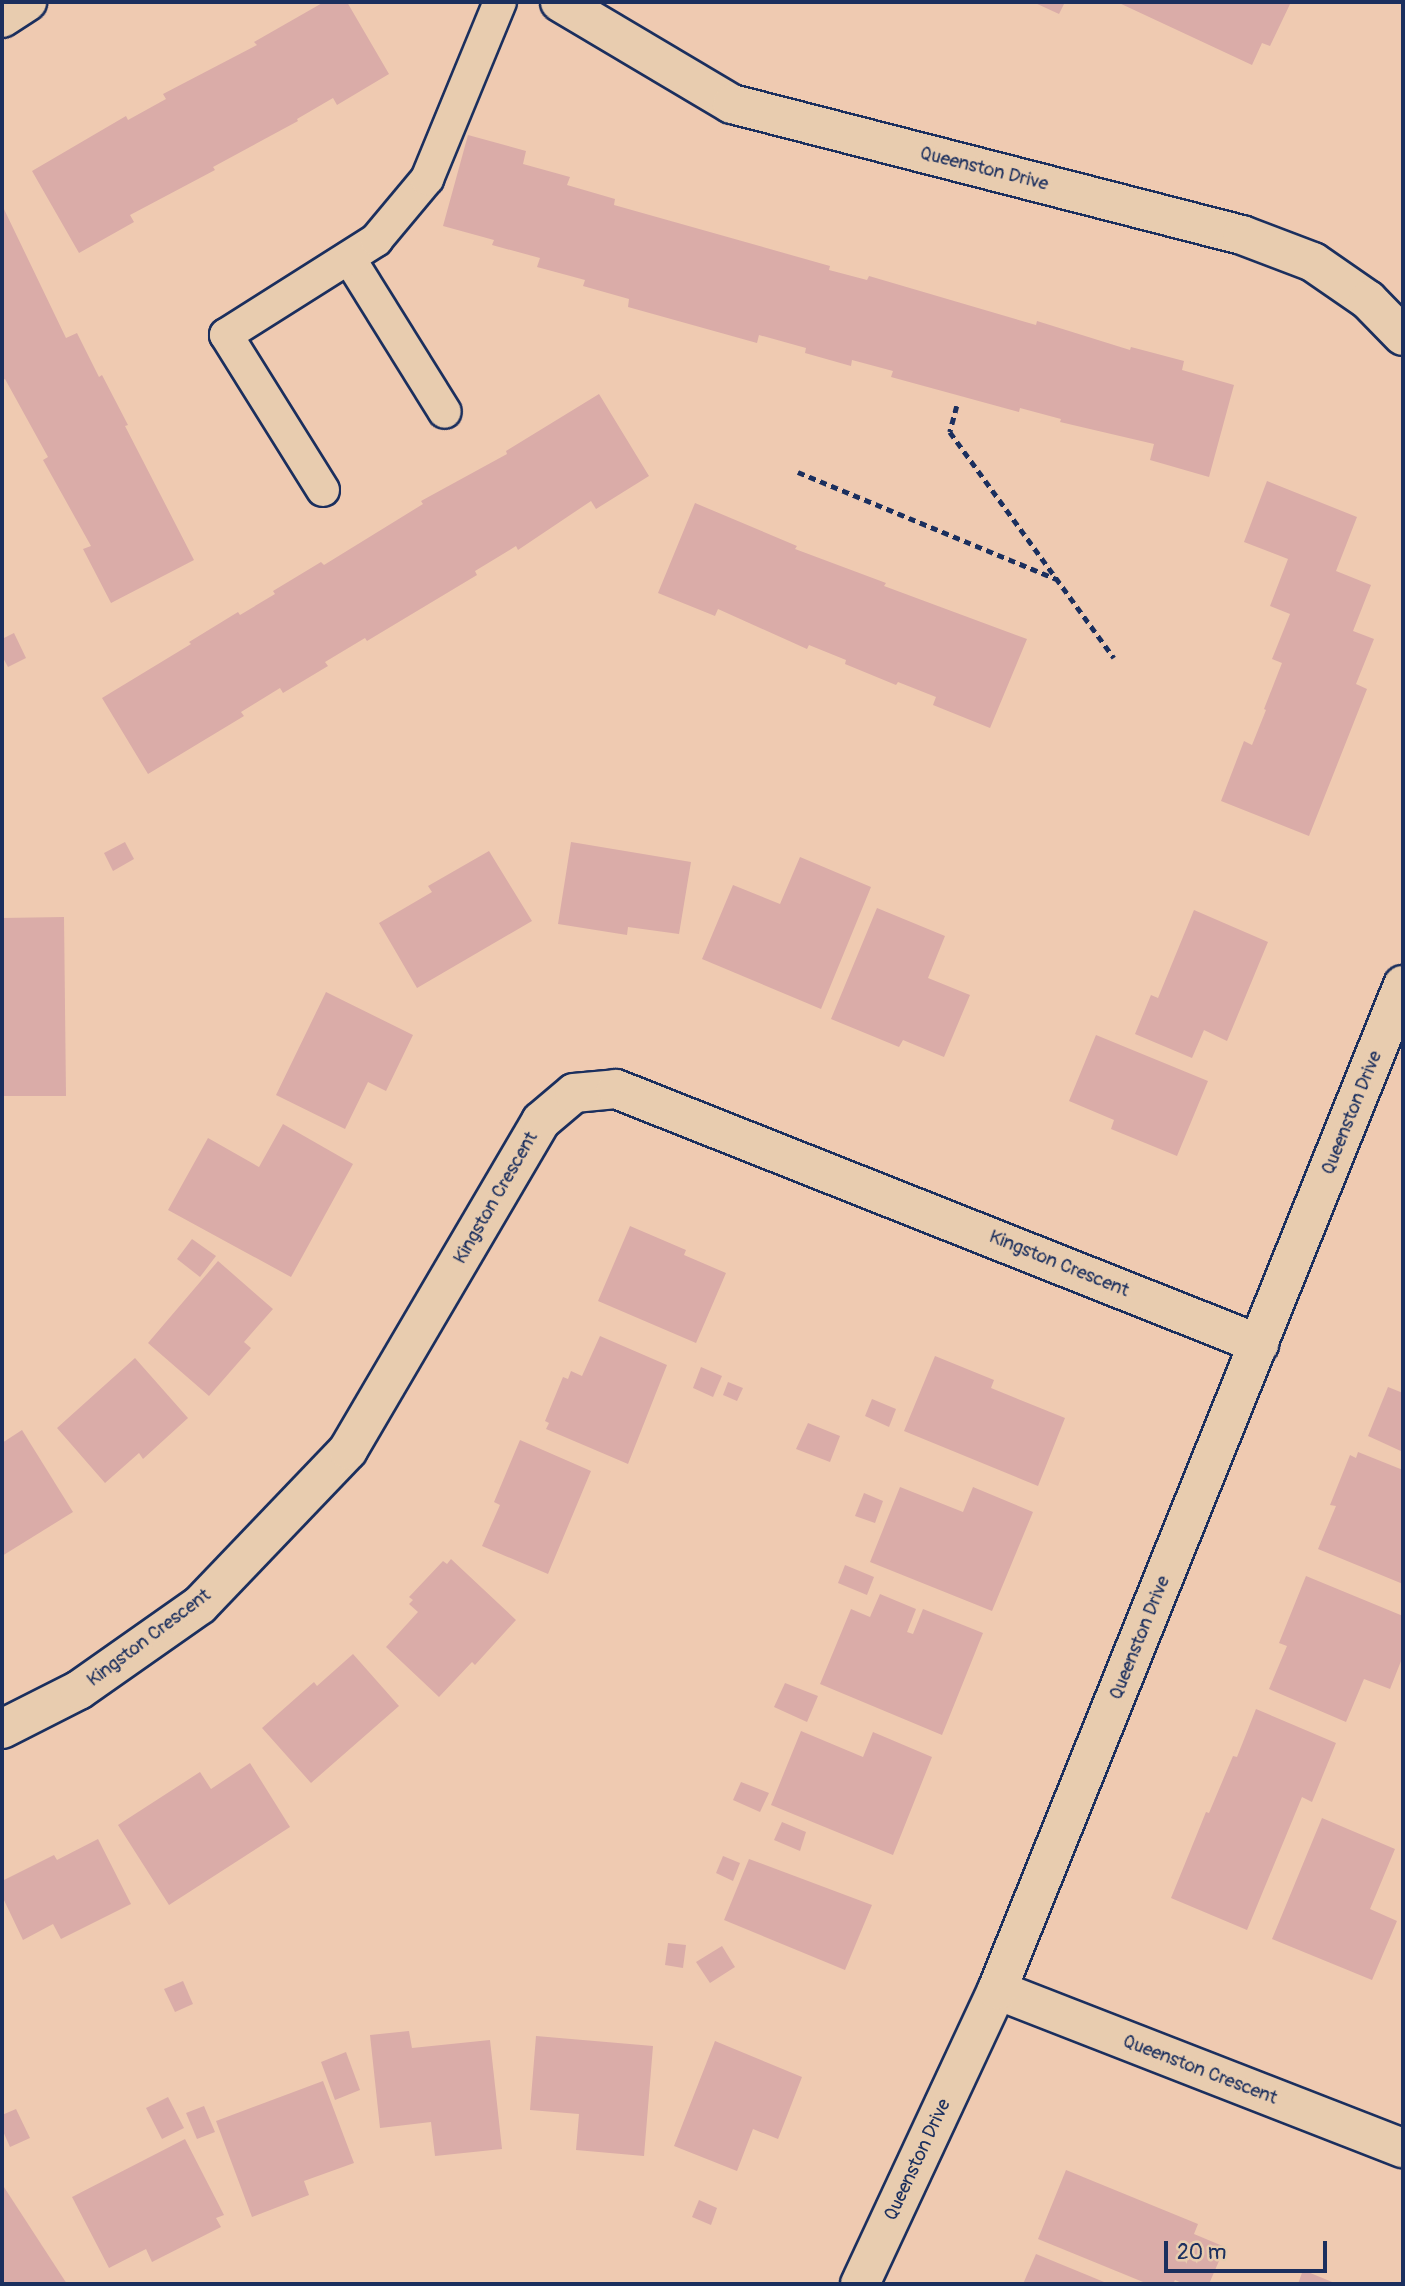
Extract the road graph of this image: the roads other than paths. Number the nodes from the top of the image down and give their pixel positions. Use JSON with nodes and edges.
{"nodes":[{"id":1,"x":27,"y":2,"type":"edge"},
{"id":2,"x":500,"y":2,"type":"edge"},
{"id":3,"x":561,"y":2,"type":"edge"},
{"id":4,"x":2,"y":18,"type":"edge"},
{"id":5,"x":349,"y":258,"type":"junction"},
{"id":6,"x":1403,"y":336,"type":"edge"},
{"id":7,"x":444,"y":412,"type":"dead end"},
{"id":8,"x":323,"y":490,"type":"dead end"},
{"id":9,"x":1403,"y":985,"type":"edge"},
{"id":10,"x":1259,"y":1344,"type":"junction"},
{"id":11,"x":2,"y":1729,"type":"edge"},
{"id":12,"x":997,"y":1990,"type":"junction"},
{"id":13,"x":1403,"y":2148,"type":"edge"},
{"id":14,"x":860,"y":2284,"type":"edge"}],
"edges":[{"from":1,"to":4,"type":"street"},
{"from":2,"to":5,"type":"lane"},
{"from":3,"to":6,"type":"street","name":"Queenston Drive"},
{"from":5,"to":7,"type":"lane"},
{"from":5,"to":8,"type":"lane"},
{"from":9,"to":10,"type":"street","name":"Queenston Drive"},
{"from":10,"to":11,"type":"street","name":"Kingston Crescent"},
{"from":10,"to":12,"type":"street","name":"Queenston Drive"},
{"from":12,"to":13,"type":"street","name":"Queenston Crescent"},
{"from":12,"to":14,"type":"street","name":"Queenston Drive"}]}
